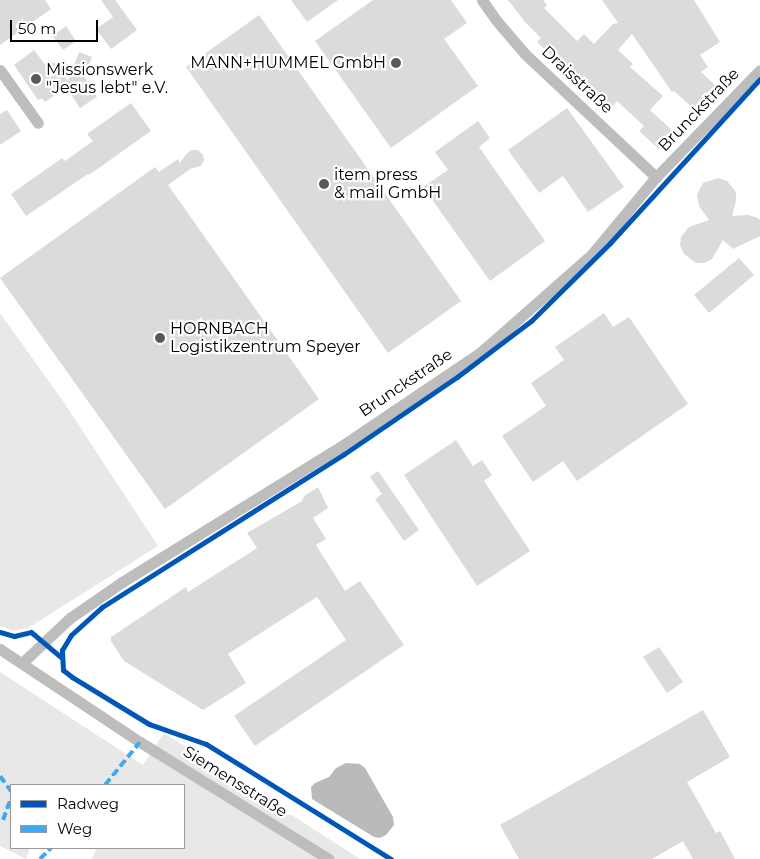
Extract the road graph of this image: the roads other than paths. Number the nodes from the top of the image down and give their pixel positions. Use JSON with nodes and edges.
{"nodes":[{"id":1,"x":482,"y":0,"type":"edge"},
{"id":2,"x":0,"y":70,"type":"edge"},
{"id":3,"x":760,"y":70,"type":"edge"},
{"id":4,"x":38,"y":123,"type":"dead end"},
{"id":5,"x":656,"y":178,"type":"junction"},
{"id":6,"x":0,"y":649,"type":"edge"},
{"id":7,"x":22,"y":663,"type":"junction"},
{"id":8,"x":329,"y":859,"type":"edge"}],
"edges":[{"from":1,"to":5,"type":"street","name":"Draisstraße"},
{"from":2,"to":4,"type":"street"},
{"from":3,"to":5,"type":"street","name":"Brunckstraße"},
{"from":5,"to":7,"type":"street","name":"Brunckstraße"},
{"from":6,"to":7,"type":"street","name":"Siemensstraße"},
{"from":7,"to":8,"type":"street","name":"Siemensstraße"}]}
